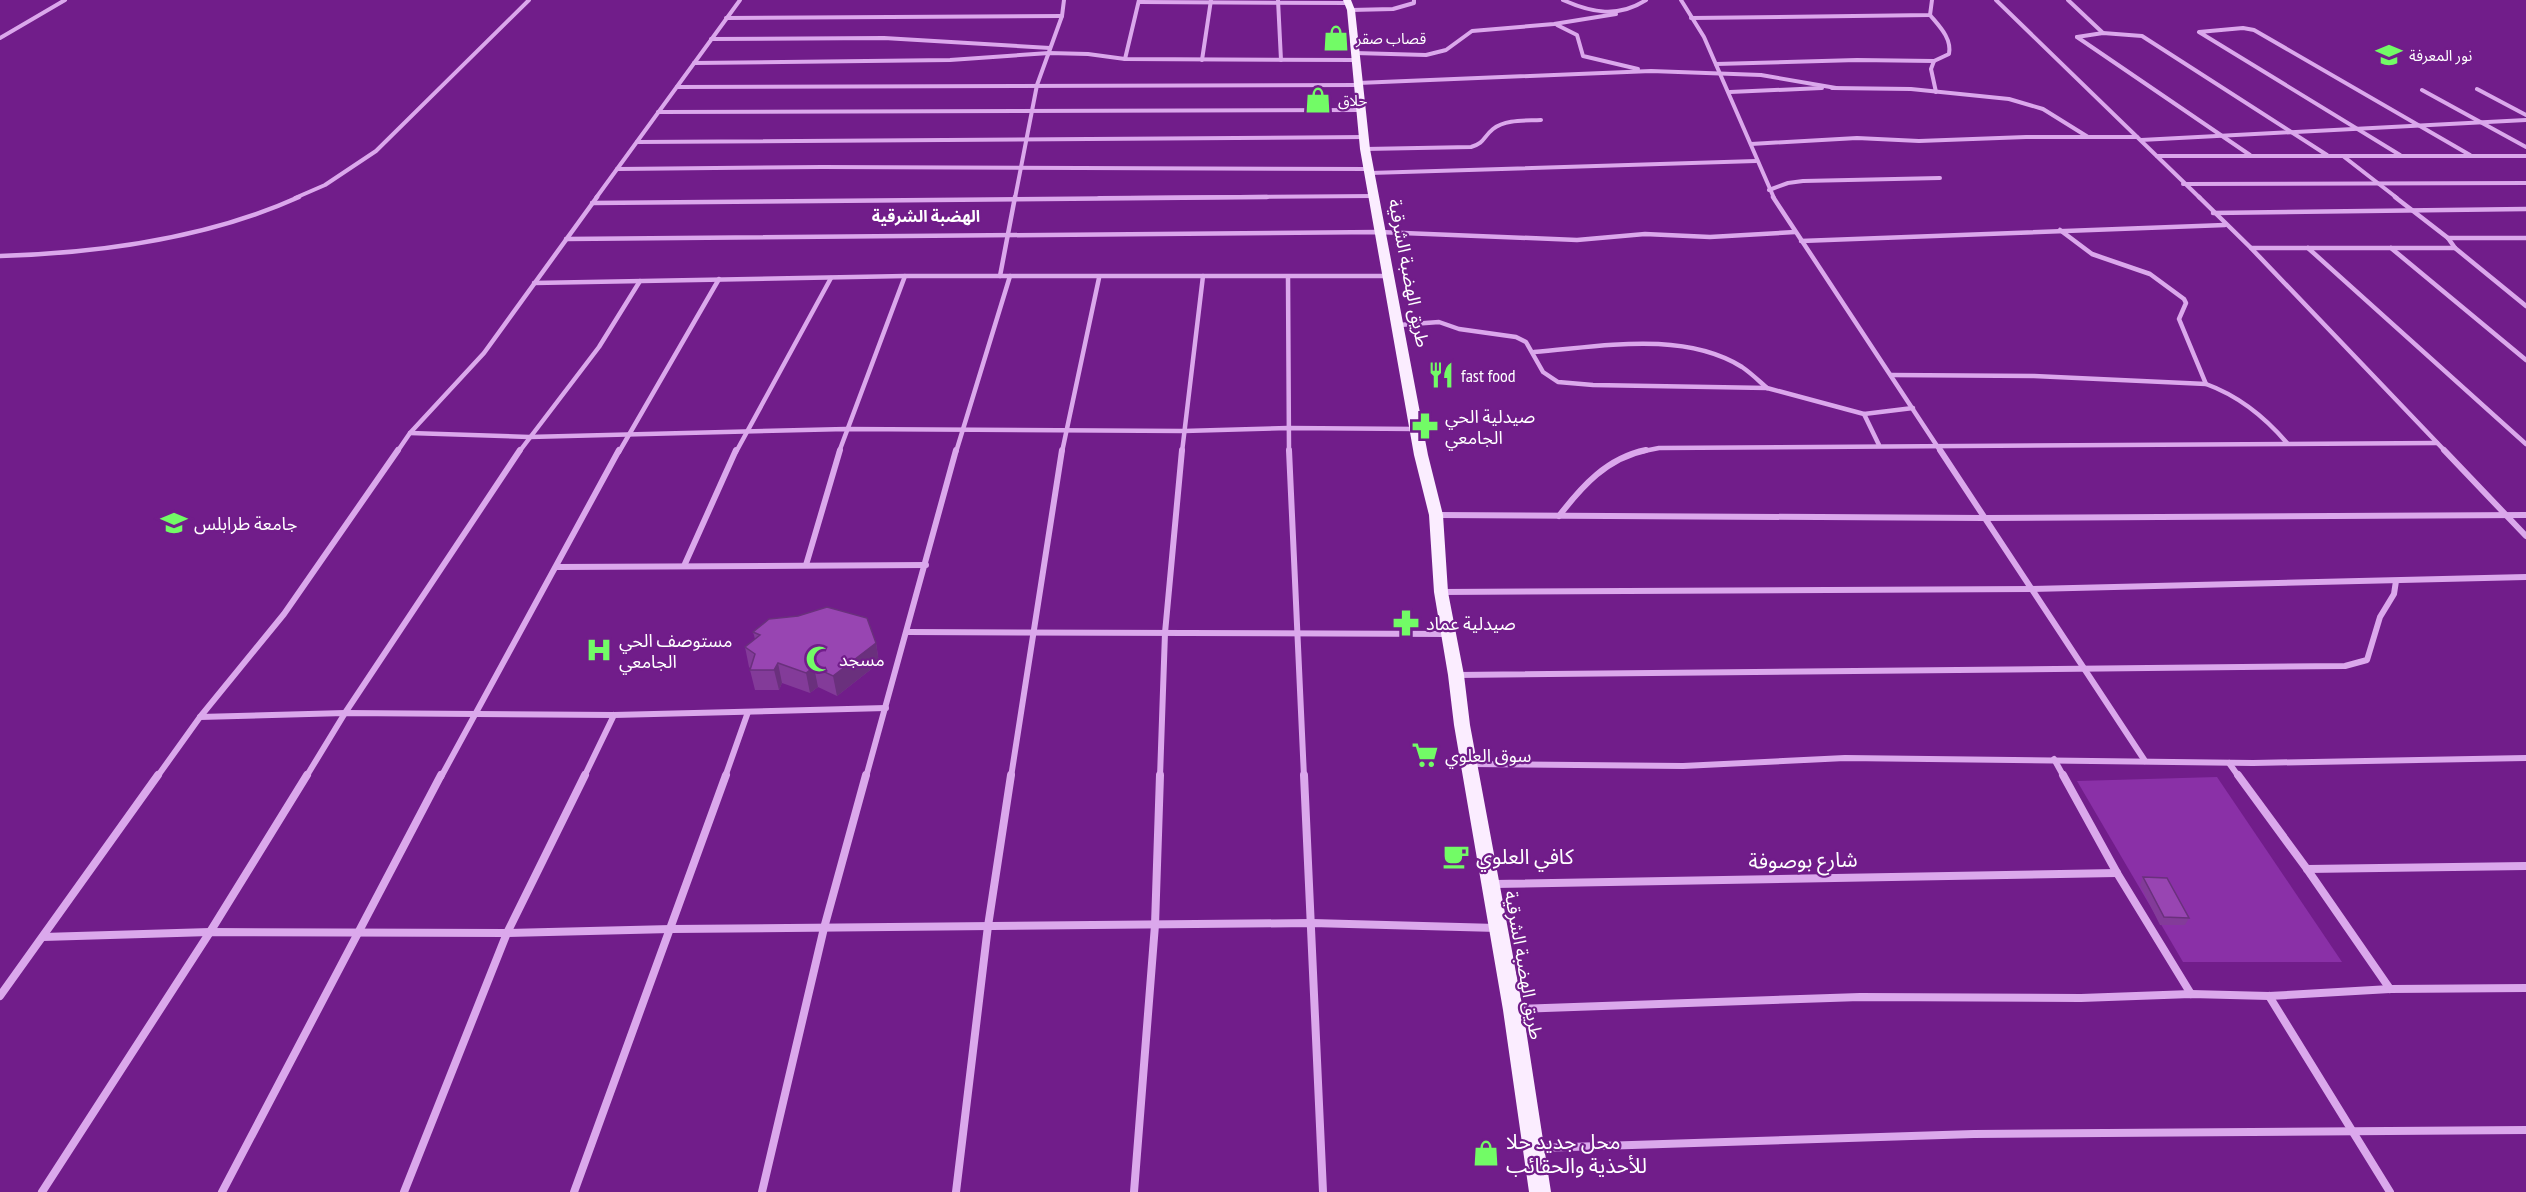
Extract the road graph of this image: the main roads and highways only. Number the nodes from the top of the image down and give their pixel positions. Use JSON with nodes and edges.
{"nodes":[{"id":1,"x":1349,"y":4,"type":"edge"},
{"id":2,"x":1540,"y":1192,"type":"edge"}],
"edges":[{"from":1,"to":2,"type":"main road","name":"طريق الهضبة الشرقية"}]}
